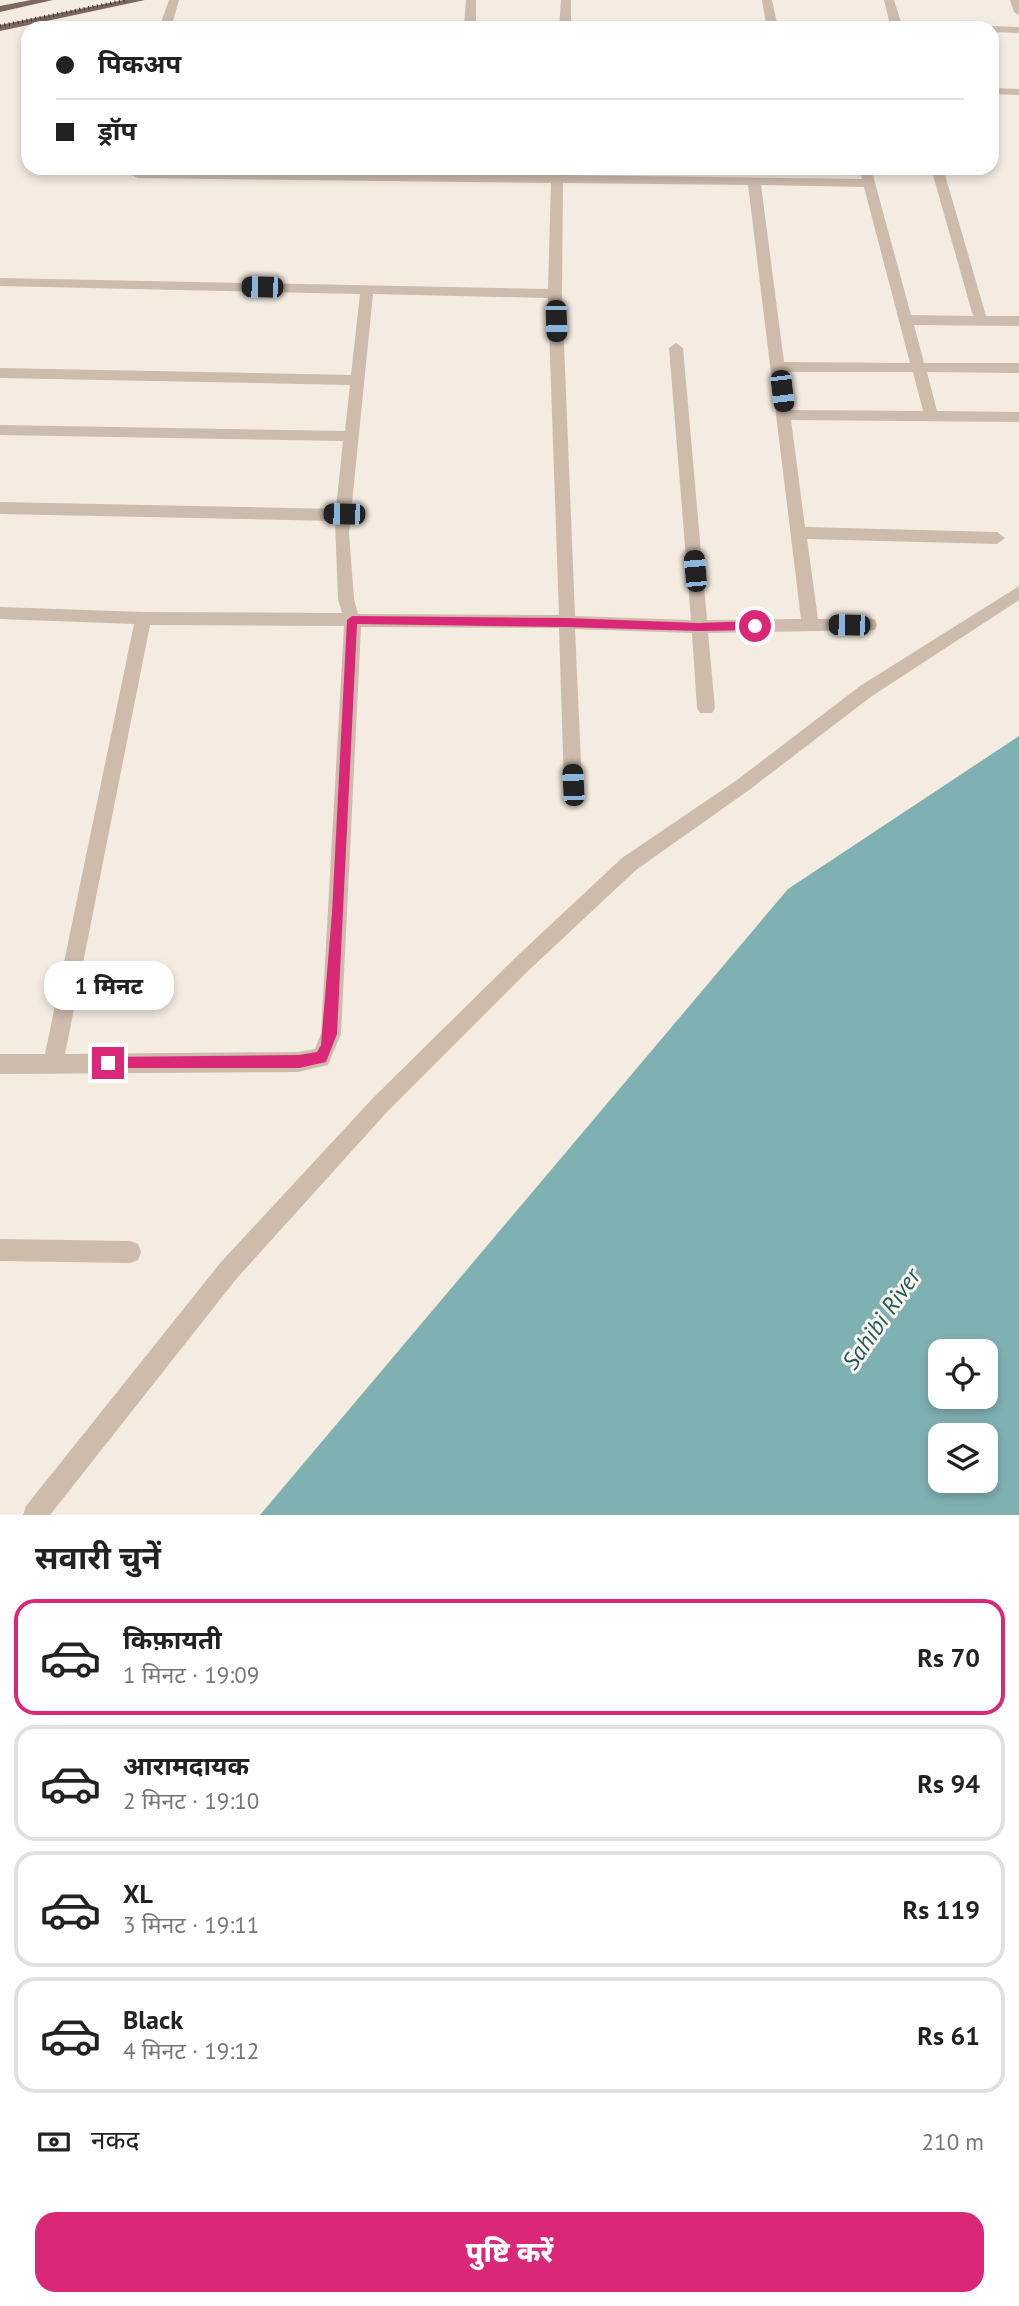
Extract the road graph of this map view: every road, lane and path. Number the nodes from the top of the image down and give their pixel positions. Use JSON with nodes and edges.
{"nodes":[{"id":1,"x":48,"y":0,"type":"edge"},
{"id":2,"x":140,"y":0,"type":"edge"},
{"id":3,"x":174,"y":0,"type":"edge"},
{"id":4,"x":471,"y":0,"type":"edge"},
{"id":5,"x":566,"y":0,"type":"edge"},
{"id":6,"x":767,"y":0,"type":"edge"},
{"id":7,"x":889,"y":0,"type":"edge"},
{"id":8,"x":1015,"y":0,"type":"edge"},
{"id":9,"x":0,"y":9,"type":"edge"},
{"id":10,"x":1019,"y":12,"type":"edge"},
{"id":11,"x":35,"y":21,"type":"edge"},
{"id":12,"x":167,"y":21,"type":"edge"},
{"id":13,"x":470,"y":21,"type":"edge"},
{"id":14,"x":565,"y":21,"type":"edge"},
{"id":15,"x":769,"y":21,"type":"edge"},
{"id":16,"x":896,"y":21,"type":"edge"},
{"id":17,"x":21,"y":24,"type":"edge"},
{"id":18,"x":0,"y":28,"type":"edge"},
{"id":19,"x":999,"y":29,"type":"edge"},
{"id":20,"x":1019,"y":30,"type":"edge"},
{"id":21,"x":999,"y":91,"type":"edge"},
{"id":22,"x":1019,"y":92,"type":"edge"},
{"id":23,"x":556,"y":175,"type":"edge"},
{"id":24,"x":578,"y":175,"type":"edge"},
{"id":25,"x":769,"y":175,"type":"edge"},
{"id":26,"x":867,"y":175,"type":"edge"},
{"id":27,"x":939,"y":175,"type":"edge"},
{"id":28,"x":754,"y":183,"type":"junction"},
{"id":29,"x":770,"y":183,"type":"junction"},
{"id":30,"x":868,"y":183,"type":"junction"},
{"id":31,"x":0,"y":282,"type":"edge"},
{"id":32,"x":367,"y":289,"type":"junction"},
{"id":33,"x":555,"y":294,"type":"junction"},
{"id":34,"x":907,"y":320,"type":"junction"},
{"id":35,"x":981,"y":321,"type":"junction"},
{"id":36,"x":1019,"y":321,"type":"edge"},
{"id":37,"x":676,"y":348,"type":"dead end"},
{"id":38,"x":920,"y":366,"type":"junction"},
{"id":39,"x":779,"y":367,"type":"junction"},
{"id":40,"x":1019,"y":368,"type":"edge"},
{"id":41,"x":0,"y":373,"type":"edge"},
{"id":42,"x":358,"y":380,"type":"junction"},
{"id":43,"x":785,"y":415,"type":"junction"},
{"id":44,"x":931,"y":415,"type":"junction"},
{"id":45,"x":1019,"y":417,"type":"edge"},
{"id":46,"x":0,"y":430,"type":"edge"},
{"id":47,"x":353,"y":436,"type":"junction"},
{"id":48,"x":0,"y":508,"type":"edge"},
{"id":49,"x":344,"y":514,"type":"junction"},
{"id":50,"x":799,"y":533,"type":"junction"},
{"id":51,"x":996,"y":538,"type":"dead end"},
{"id":52,"x":1019,"y":592,"type":"edge"},
{"id":53,"x":0,"y":612,"type":"edge"},
{"id":54,"x":143,"y":618,"type":"junction"},
{"id":55,"x":352,"y":620,"type":"junction"},
{"id":56,"x":566,"y":622,"type":"junction"},
{"id":57,"x":810,"y":624,"type":"junction"},
{"id":58,"x":869,"y":625,"type":"dead end"},
{"id":59,"x":699,"y":627,"type":"junction"},
{"id":60,"x":706,"y":708,"type":"dead end"},
{"id":61,"x":573,"y":785,"type":"dead end"},
{"id":62,"x":0,"y":1063,"type":"edge"},
{"id":63,"x":53,"y":1064,"type":"junction"},
{"id":64,"x":0,"y":1250,"type":"edge"},
{"id":65,"x":130,"y":1252,"type":"dead end"},
{"id":66,"x":35,"y":1515,"type":"edge"}],
"edges":[{"from":1,"to":9,"type":"main road"},
{"from":2,"to":11,"type":"main road"},
{"from":3,"to":12,"type":"street"},
{"from":4,"to":13,"type":"street"},
{"from":5,"to":14,"type":"street"},
{"from":6,"to":15,"type":"street"},
{"from":7,"to":16,"type":"street"},
{"from":8,"to":10,"type":"street"},
{"from":17,"to":18,"type":"main road"},
{"from":19,"to":20,"type":"street"},
{"from":21,"to":22,"type":"street"},
{"from":23,"to":33,"type":"street"},
{"from":24,"to":28,"type":"street"},
{"from":25,"to":29,"type":"street"},
{"from":26,"to":30,"type":"street"},
{"from":27,"to":35,"type":"street"},
{"from":28,"to":29,"type":"street"},
{"from":28,"to":39,"type":"street"},
{"from":29,"to":30,"type":"street"},
{"from":30,"to":34,"type":"street"},
{"from":31,"to":32,"type":"street"},
{"from":32,"to":33,"type":"street"},
{"from":32,"to":42,"type":"street"},
{"from":33,"to":56,"type":"street"},
{"from":34,"to":35,"type":"street"},
{"from":34,"to":38,"type":"street"},
{"from":35,"to":36,"type":"street"},
{"from":37,"to":59,"type":"street"},
{"from":38,"to":39,"type":"street"},
{"from":38,"to":40,"type":"street"},
{"from":38,"to":44,"type":"street"},
{"from":39,"to":43,"type":"street"},
{"from":41,"to":42,"type":"street"},
{"from":42,"to":47,"type":"street"},
{"from":43,"to":44,"type":"street"},
{"from":43,"to":50,"type":"street"},
{"from":44,"to":45,"type":"street"},
{"from":46,"to":47,"type":"street"},
{"from":47,"to":49,"type":"street"},
{"from":48,"to":49,"type":"street"},
{"from":49,"to":55,"type":"street"},
{"from":50,"to":51,"type":"street"},
{"from":50,"to":57,"type":"street"},
{"from":52,"to":66,"type":"street"},
{"from":53,"to":54,"type":"street"},
{"from":54,"to":55,"type":"street"},
{"from":54,"to":63,"type":"street"},
{"from":55,"to":56,"type":"street"},
{"from":55,"to":63,"type":"street"},
{"from":56,"to":59,"type":"street"},
{"from":56,"to":61,"type":"street"},
{"from":57,"to":58,"type":"street"},
{"from":57,"to":59,"type":"street"},
{"from":59,"to":60,"type":"street"},
{"from":62,"to":63,"type":"street"},
{"from":64,"to":65,"type":"street"}]}
